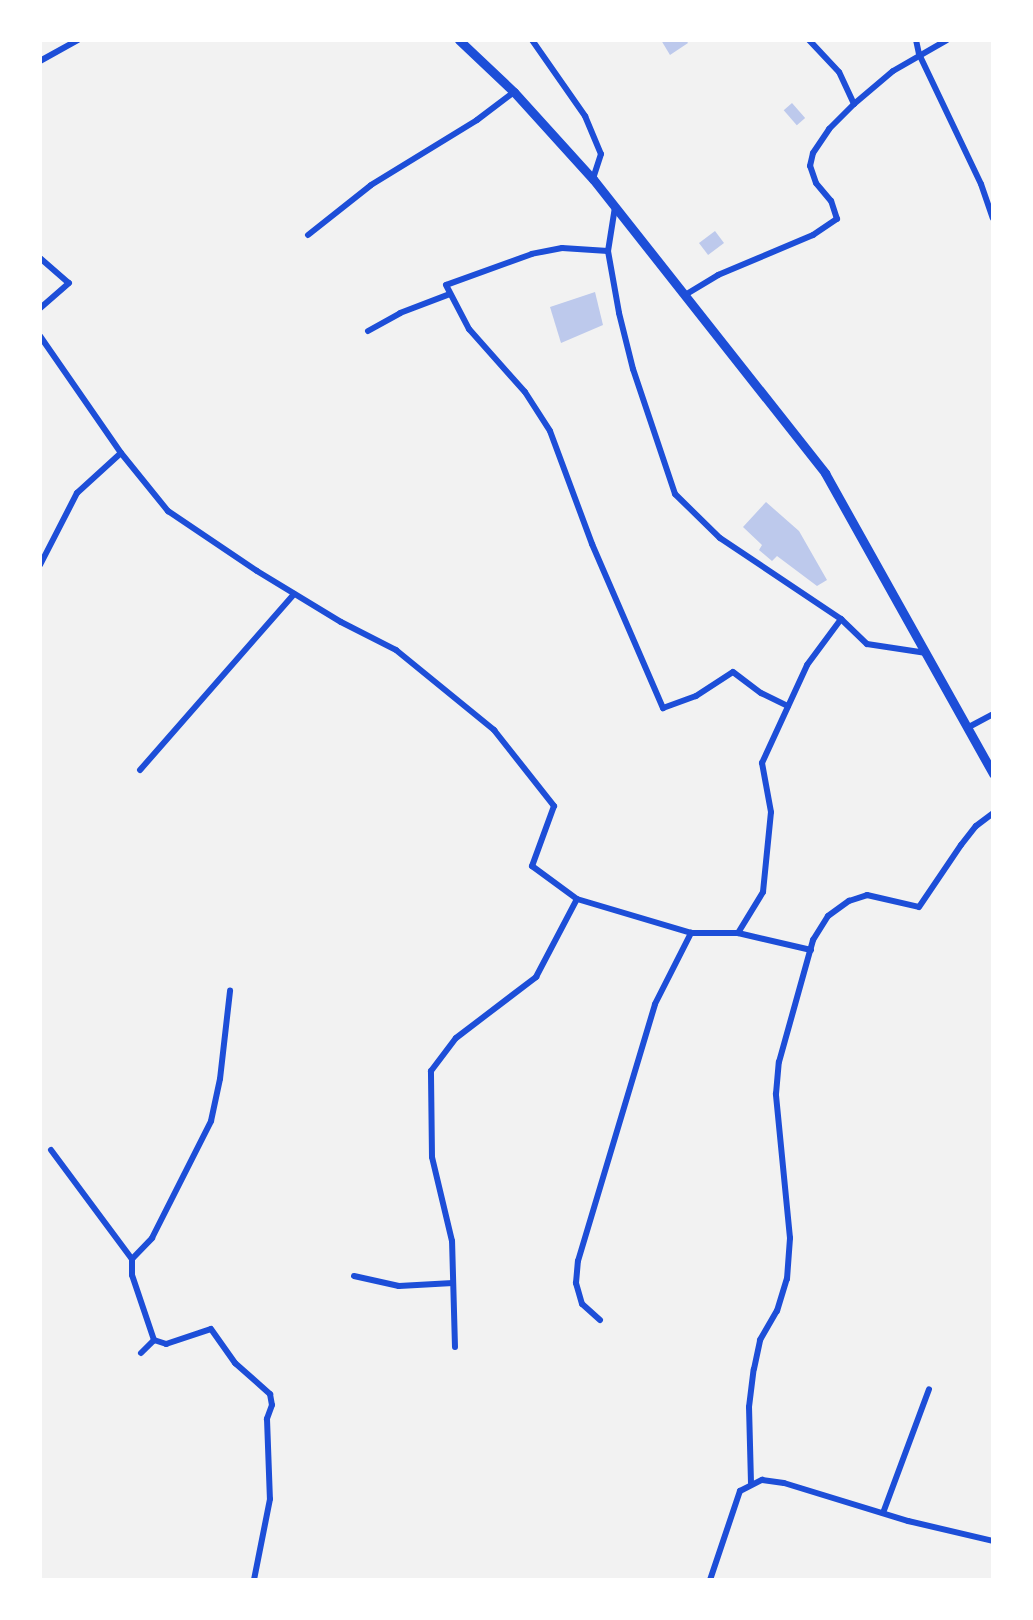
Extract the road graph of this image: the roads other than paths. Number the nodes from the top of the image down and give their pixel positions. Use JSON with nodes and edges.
{"nodes":[{"id":1,"x":78,"y":40,"type":"edge"},
{"id":2,"x":459,"y":40,"type":"edge"},
{"id":3,"x":532,"y":40,"type":"edge"},
{"id":4,"x":809,"y":40,"type":"edge"},
{"id":5,"x":916,"y":40,"type":"edge"},
{"id":6,"x":947,"y":40,"type":"edge"},
{"id":7,"x":919,"y":54,"type":"junction"},
{"id":8,"x":40,"y":61,"type":"edge"},
{"id":9,"x":514,"y":92,"type":"junction"},
{"id":10,"x":854,"y":104,"type":"junction"},
{"id":11,"x":593,"y":179,"type":"junction"},
{"id":12,"x":615,"y":207,"type":"junction"},
{"id":13,"x":993,"y":218,"type":"edge"},
{"id":14,"x":308,"y":235,"type":"dead end"},
{"id":15,"x":608,"y":251,"type":"junction"},
{"id":16,"x":40,"y":258,"type":"edge"},
{"id":17,"x":450,"y":294,"type":"junction"},
{"id":18,"x":685,"y":295,"type":"junction"},
{"id":19,"x":40,"y":308,"type":"edge"},
{"id":20,"x":368,"y":331,"type":"dead end"},
{"id":21,"x":40,"y":336,"type":"edge"},
{"id":22,"x":121,"y":453,"type":"junction"},
{"id":23,"x":40,"y":565,"type":"edge"},
{"id":24,"x":294,"y":594,"type":"junction"},
{"id":25,"x":841,"y":619,"type":"junction"},
{"id":26,"x":926,"y":653,"type":"junction"},
{"id":27,"x":788,"y":706,"type":"junction"},
{"id":28,"x":993,"y":714,"type":"edge"},
{"id":29,"x":967,"y":728,"type":"junction"},
{"id":30,"x":140,"y":770,"type":"dead end"},
{"id":31,"x":993,"y":774,"type":"edge"},
{"id":32,"x":993,"y":813,"type":"edge"},
{"id":33,"x":577,"y":899,"type":"junction"},
{"id":34,"x":691,"y":933,"type":"junction"},
{"id":35,"x":738,"y":933,"type":"junction"},
{"id":36,"x":811,"y":950,"type":"junction"},
{"id":37,"x":230,"y":991,"type":"dead end"},
{"id":38,"x":51,"y":1150,"type":"dead end"},
{"id":39,"x":132,"y":1259,"type":"junction"},
{"id":40,"x":354,"y":1276,"type":"dead end"},
{"id":41,"x":453,"y":1283,"type":"junction"},
{"id":42,"x":600,"y":1320,"type":"dead end"},
{"id":43,"x":154,"y":1340,"type":"junction"},
{"id":44,"x":455,"y":1347,"type":"dead end"},
{"id":45,"x":141,"y":1353,"type":"dead end"},
{"id":46,"x":929,"y":1389,"type":"dead end"},
{"id":47,"x":751,"y":1483,"type":"junction"},
{"id":48,"x":883,"y":1513,"type":"junction"},
{"id":49,"x":993,"y":1541,"type":"edge"},
{"id":50,"x":254,"y":1580,"type":"edge"},
{"id":51,"x":710,"y":1580,"type":"edge"}],
"edges":[{"from":1,"to":8,"type":"street"},
{"from":2,"to":9,"type":"highway"},
{"from":3,"to":11,"type":"street"},
{"from":4,"to":10,"type":"street"},
{"from":5,"to":7,"type":"street"},
{"from":6,"to":7,"type":"street"},
{"from":7,"to":10,"type":"street"},
{"from":7,"to":13,"type":"street"},
{"from":9,"to":11,"type":"highway"},
{"from":9,"to":14,"type":"street"},
{"from":10,"to":18,"type":"street"},
{"from":11,"to":12,"type":"highway"},
{"from":12,"to":15,"type":"street"},
{"from":12,"to":18,"type":"highway"},
{"from":15,"to":17,"type":"street"},
{"from":15,"to":25,"type":"street"},
{"from":16,"to":19,"type":"street"},
{"from":17,"to":20,"type":"street"},
{"from":17,"to":27,"type":"street"},
{"from":18,"to":26,"type":"highway"},
{"from":21,"to":22,"type":"street"},
{"from":22,"to":23,"type":"street"},
{"from":22,"to":24,"type":"street"},
{"from":24,"to":30,"type":"street"},
{"from":24,"to":33,"type":"street"},
{"from":25,"to":26,"type":"street"},
{"from":25,"to":27,"type":"street"},
{"from":26,"to":29,"type":"highway"},
{"from":27,"to":35,"type":"street"},
{"from":28,"to":29,"type":"street"},
{"from":29,"to":31,"type":"highway"},
{"from":32,"to":36,"type":"street"},
{"from":33,"to":34,"type":"street"},
{"from":33,"to":41,"type":"street"},
{"from":34,"to":35,"type":"street"},
{"from":34,"to":42,"type":"street"},
{"from":35,"to":36,"type":"street"},
{"from":36,"to":47,"type":"street"},
{"from":37,"to":39,"type":"street"},
{"from":38,"to":39,"type":"street"},
{"from":39,"to":43,"type":"street"},
{"from":40,"to":41,"type":"street"},
{"from":41,"to":44,"type":"street"},
{"from":43,"to":45,"type":"street"},
{"from":43,"to":50,"type":"street"},
{"from":46,"to":48,"type":"street"},
{"from":47,"to":48,"type":"street"},
{"from":47,"to":51,"type":"street"},
{"from":48,"to":49,"type":"street"}]}
